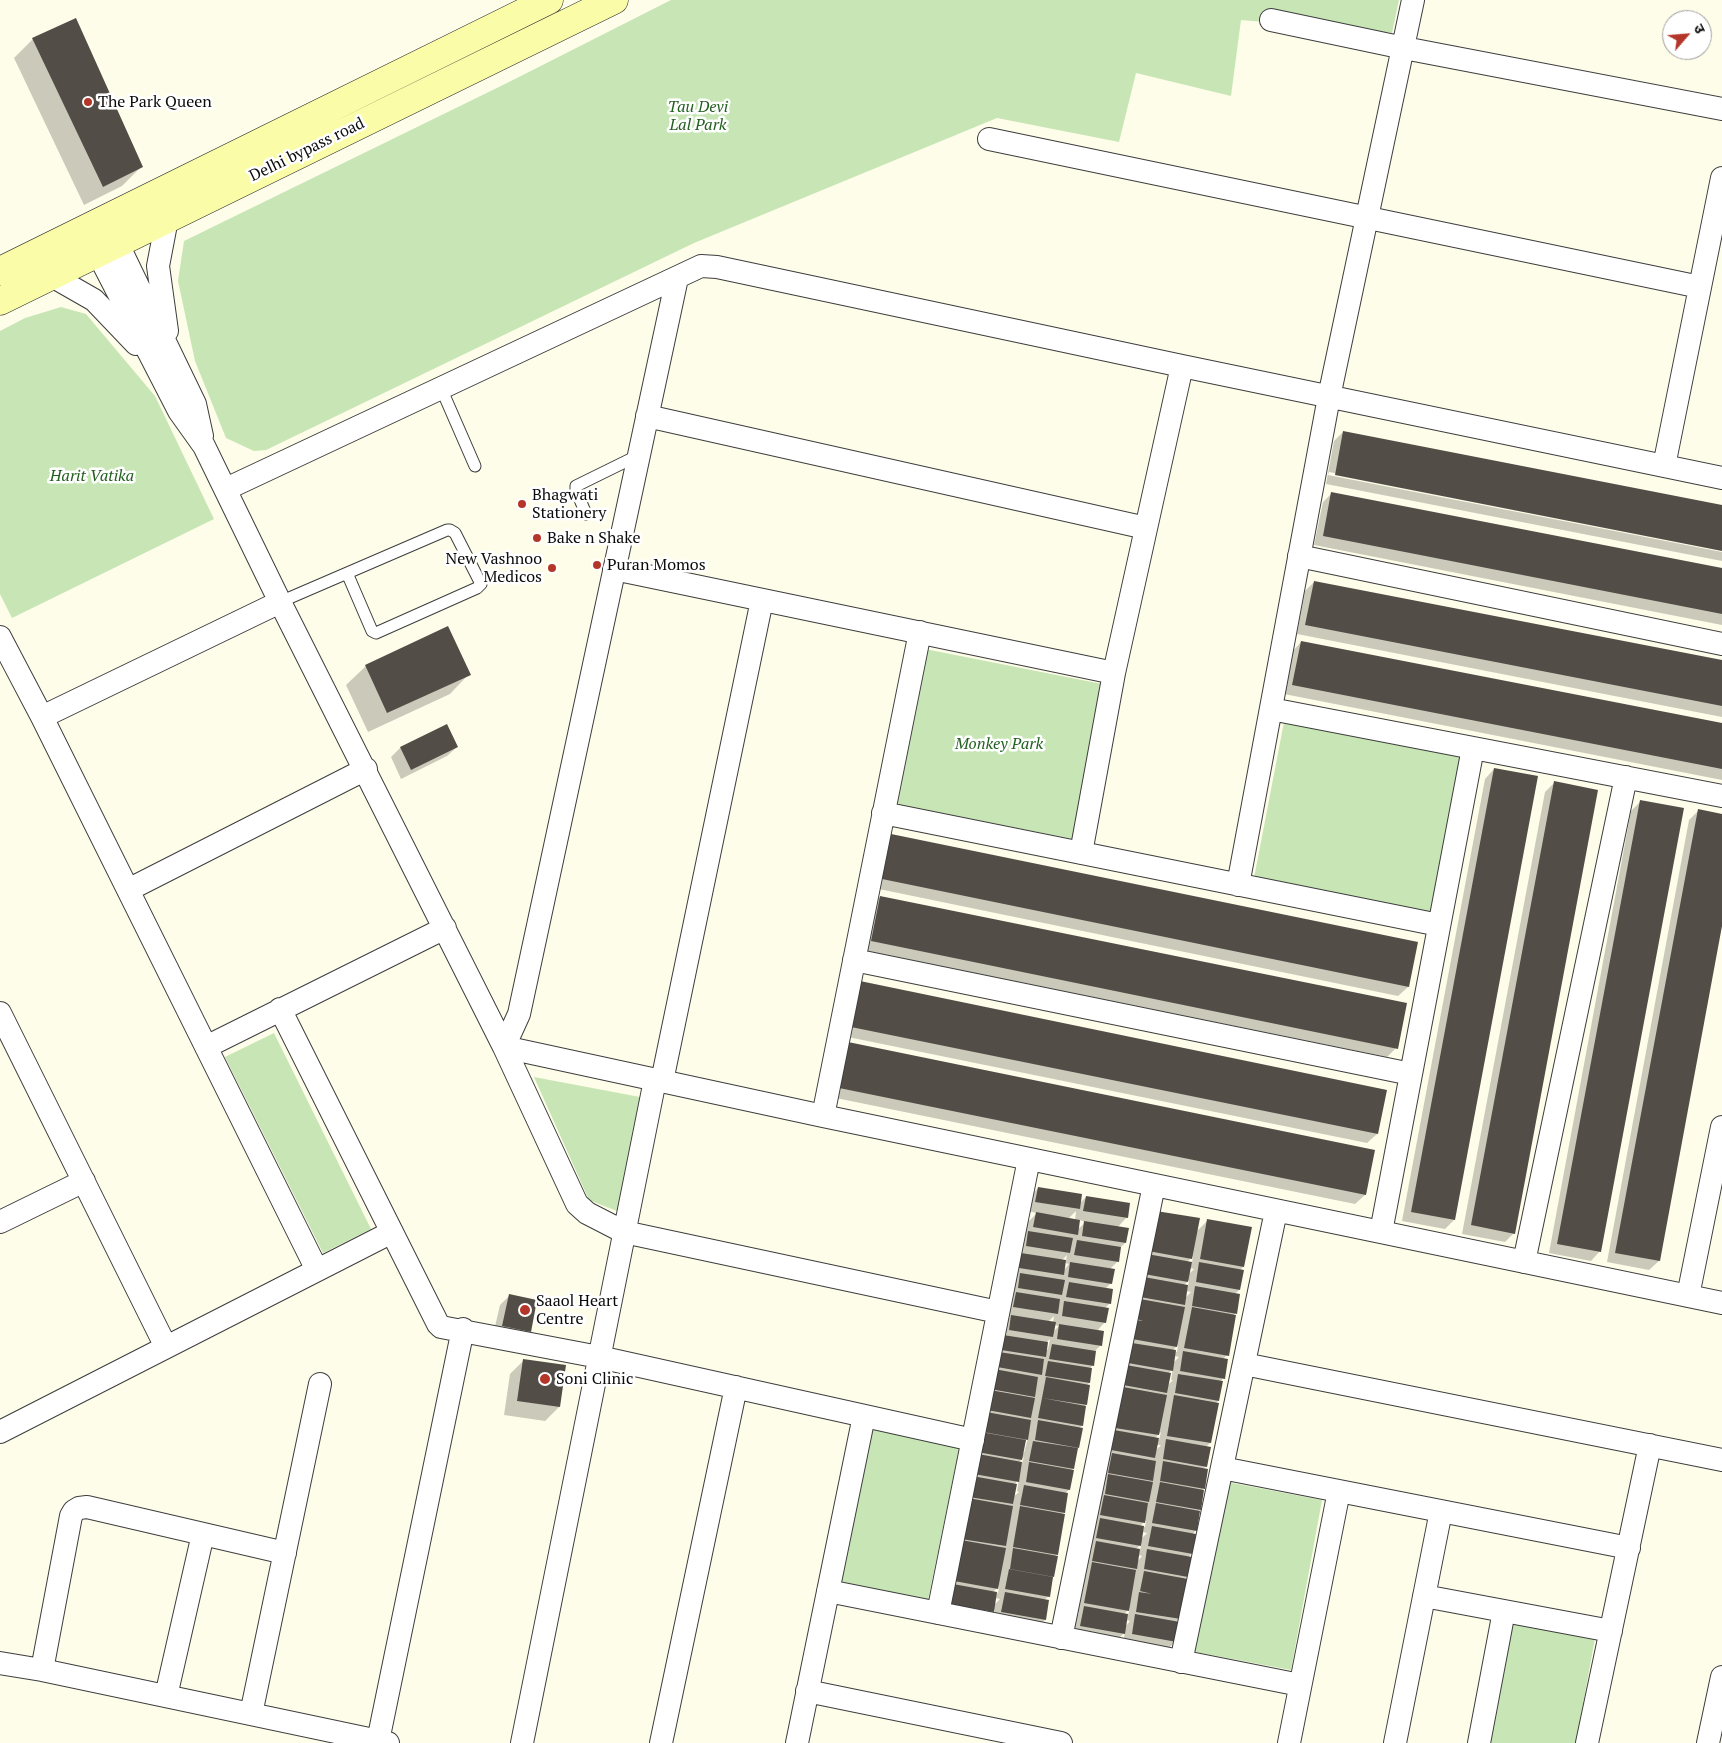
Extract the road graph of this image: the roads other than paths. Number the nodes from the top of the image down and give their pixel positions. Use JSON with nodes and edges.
{"nodes":[{"id":1,"x":549,"y":0,"type":"edge"},
{"id":2,"x":614,"y":0,"type":"edge"},
{"id":3,"x":1413,"y":0,"type":"edge"},
{"id":4,"x":1271,"y":20,"type":"dead end"},
{"id":5,"x":1404,"y":48,"type":"junction"},
{"id":6,"x":1722,"y":108,"type":"edge"},
{"id":7,"x":989,"y":139,"type":"dead end"},
{"id":8,"x":1722,"y":178,"type":"edge"},
{"id":9,"x":1367,"y":218,"type":"junction"},
{"id":10,"x":167,"y":219,"type":"junction"},
{"id":11,"x":95,"y":223,"type":"junction"},
{"id":12,"x":108,"y":248,"type":"junction"},
{"id":13,"x":0,"y":271,"type":"edge"},
{"id":14,"x":52,"y":276,"type":"junction"},
{"id":15,"x":677,"y":278,"type":"junction"},
{"id":16,"x":1700,"y":287,"type":"junction"},
{"id":17,"x":0,"y":301,"type":"edge"},
{"id":18,"x":162,"y":358,"type":"junction"},
{"id":19,"x":1182,"y":366,"type":"junction"},
{"id":20,"x":441,"y":388,"type":"junction"},
{"id":21,"x":1329,"y":397,"type":"junction"},
{"id":22,"x":647,"y":416,"type":"junction"},
{"id":23,"x":639,"y":455,"type":"junction"},
{"id":24,"x":475,"y":466,"type":"dead end"},
{"id":25,"x":1664,"y":466,"type":"junction"},
{"id":26,"x":1722,"y":478,"type":"edge"},
{"id":27,"x":226,"y":489,"type":"junction"},
{"id":28,"x":586,"y":514,"type":"dead end"},
{"id":29,"x":1146,"y":528,"type":"junction"},
{"id":30,"x":1300,"y":556,"type":"junction"},
{"id":31,"x":614,"y":569,"type":"junction"},
{"id":32,"x":347,"y":573,"type":"junction"},
{"id":33,"x":762,"y":600,"type":"junction"},
{"id":34,"x":280,"y":602,"type":"junction"},
{"id":35,"x":920,"y":632,"type":"junction"},
{"id":36,"x":0,"y":637,"type":"edge"},
{"id":37,"x":1722,"y":644,"type":"edge"},
{"id":38,"x":1114,"y":673,"type":"junction"},
{"id":39,"x":1270,"y":709,"type":"junction"},
{"id":40,"x":42,"y":717,"type":"junction"},
{"id":41,"x":1473,"y":748,"type":"junction"},
{"id":42,"x":366,"y":769,"type":"junction"},
{"id":43,"x":1626,"y":777,"type":"junction"},
{"id":44,"x":1722,"y":796,"type":"edge"},
{"id":45,"x":883,"y":813,"type":"junction"},
{"id":46,"x":1081,"y":853,"type":"junction"},
{"id":47,"x":1238,"y":885,"type":"junction"},
{"id":48,"x":128,"y":890,"type":"junction"},
{"id":49,"x":1439,"y":926,"type":"junction"},
{"id":50,"x":445,"y":928,"type":"junction"},
{"id":51,"x":854,"y":960,"type":"junction"},
{"id":52,"x":280,"y":1010,"type":"junction"},
{"id":53,"x":0,"y":1013,"type":"edge"},
{"id":54,"x":206,"y":1047,"type":"junction"},
{"id":55,"x":504,"y":1047,"type":"junction"},
{"id":56,"x":1411,"y":1074,"type":"junction"},
{"id":57,"x":658,"y":1080,"type":"junction"},
{"id":58,"x":823,"y":1116,"type":"junction"},
{"id":59,"x":1721,"y":1140,"type":"edge"},
{"id":60,"x":1029,"y":1159,"type":"junction"},
{"id":61,"x":84,"y":1181,"type":"junction"},
{"id":62,"x":1154,"y":1185,"type":"junction"},
{"id":63,"x":1276,"y":1211,"type":"junction"},
{"id":64,"x":0,"y":1222,"type":"edge"},
{"id":65,"x":392,"y":1232,"type":"junction"},
{"id":66,"x":624,"y":1232,"type":"junction"},
{"id":67,"x":1381,"y":1232,"type":"junction"},
{"id":68,"x":1524,"y":1262,"type":"junction"},
{"id":69,"x":317,"y":1270,"type":"junction"},
{"id":70,"x":1688,"y":1296,"type":"junction"},
{"id":71,"x":1722,"y":1303,"type":"edge"},
{"id":72,"x":998,"y":1312,"type":"junction"},
{"id":73,"x":463,"y":1330,"type":"junction"},
{"id":74,"x":166,"y":1348,"type":"junction"},
{"id":75,"x":599,"y":1357,"type":"junction"},
{"id":76,"x":1244,"y":1364,"type":"junction"},
{"id":77,"x":320,"y":1384,"type":"dead end"},
{"id":78,"x":736,"y":1387,"type":"junction"},
{"id":79,"x":864,"y":1416,"type":"junction"},
{"id":80,"x":0,"y":1432,"type":"edge"},
{"id":81,"x":973,"y":1440,"type":"junction"},
{"id":82,"x":1650,"y":1445,"type":"junction"},
{"id":83,"x":1722,"y":1460,"type":"edge"},
{"id":84,"x":1222,"y":1468,"type":"junction"},
{"id":85,"x":1338,"y":1491,"type":"junction"},
{"id":86,"x":1441,"y":1511,"type":"junction"},
{"id":87,"x":203,"y":1534,"type":"junction"},
{"id":88,"x":1628,"y":1548,"type":"junction"},
{"id":89,"x":284,"y":1553,"type":"junction"},
{"id":90,"x":828,"y":1592,"type":"junction"},
{"id":91,"x":1424,"y":1596,"type":"junction"},
{"id":92,"x":1504,"y":1611,"type":"junction"},
{"id":93,"x":938,"y":1614,"type":"junction"},
{"id":94,"x":1611,"y":1630,"type":"junction"},
{"id":95,"x":1061,"y":1638,"type":"junction"},
{"id":96,"x":1181,"y":1662,"type":"junction"},
{"id":97,"x":0,"y":1663,"type":"edge"},
{"id":98,"x":42,"y":1670,"type":"junction"},
{"id":99,"x":1722,"y":1677,"type":"edge"},
{"id":100,"x":1300,"y":1685,"type":"junction"},
{"id":101,"x":807,"y":1691,"type":"junction"},
{"id":102,"x":166,"y":1696,"type":"junction"},
{"id":103,"x":251,"y":1714,"type":"junction"},
{"id":104,"x":383,"y":1742,"type":"edge"},
{"id":105,"x":522,"y":1743,"type":"edge"},
{"id":106,"x":661,"y":1743,"type":"edge"},
{"id":107,"x":796,"y":1743,"type":"edge"},
{"id":108,"x":1061,"y":1743,"type":"edge"},
{"id":109,"x":1289,"y":1743,"type":"edge"},
{"id":110,"x":1395,"y":1743,"type":"edge"},
{"id":111,"x":1479,"y":1743,"type":"edge"},
{"id":112,"x":1587,"y":1743,"type":"edge"},
{"id":113,"x":1708,"y":1743,"type":"edge"}],
"edges":[{"from":1,"to":11,"type":"main road","name":"Delhi bypass road"},
{"from":2,"to":10,"type":"main road","name":"Delhi bypass road"},
{"from":3,"to":5,"type":"street"},
{"from":4,"to":5,"type":"street"},
{"from":5,"to":6,"type":"street"},
{"from":5,"to":9,"type":"street"},
{"from":7,"to":9,"type":"street"},
{"from":8,"to":16,"type":"street"},
{"from":9,"to":16,"type":"street"},
{"from":9,"to":21,"type":"street"},
{"from":10,"to":12,"type":"main road","name":"Delhi bypass road"},
{"from":10,"to":18,"type":"street"},
{"from":11,"to":12,"type":"street"},
{"from":11,"to":13,"type":"main road","name":"Delhi bypass road"},
{"from":12,"to":14,"type":"main road","name":"Delhi bypass road"},
{"from":12,"to":18,"type":"street"},
{"from":14,"to":17,"type":"main road","name":"Delhi bypass road"},
{"from":14,"to":18,"type":"street"},
{"from":15,"to":19,"type":"street"},
{"from":15,"to":20,"type":"street"},
{"from":15,"to":22,"type":"street"},
{"from":16,"to":25,"type":"street"},
{"from":18,"to":27,"type":"street"},
{"from":19,"to":21,"type":"street"},
{"from":19,"to":29,"type":"street"},
{"from":20,"to":24,"type":"lane"},
{"from":20,"to":27,"type":"street"},
{"from":21,"to":25,"type":"street"},
{"from":21,"to":30,"type":"street"},
{"from":22,"to":23,"type":"street"},
{"from":22,"to":29,"type":"street"},
{"from":23,"to":28,"type":"lane"},
{"from":23,"to":31,"type":"street"},
{"from":25,"to":26,"type":"street"},
{"from":27,"to":34,"type":"street"},
{"from":29,"to":38,"type":"street"},
{"from":30,"to":37,"type":"street"},
{"from":30,"to":39,"type":"street"},
{"from":31,"to":33,"type":"street"},
{"from":31,"to":55,"type":"street"},
{"from":32,"to":32,"type":"lane"},
{"from":32,"to":34,"type":"lane"},
{"from":33,"to":35,"type":"street"},
{"from":33,"to":57,"type":"street"},
{"from":34,"to":40,"type":"street"},
{"from":34,"to":42,"type":"street"},
{"from":35,"to":38,"type":"street"},
{"from":35,"to":45,"type":"street"},
{"from":36,"to":40,"type":"street"},
{"from":38,"to":46,"type":"street"},
{"from":39,"to":41,"type":"street"},
{"from":39,"to":47,"type":"street"},
{"from":40,"to":48,"type":"street"},
{"from":41,"to":43,"type":"street"},
{"from":41,"to":49,"type":"street"},
{"from":42,"to":48,"type":"street"},
{"from":42,"to":50,"type":"street"},
{"from":43,"to":44,"type":"street"},
{"from":43,"to":68,"type":"street"},
{"from":45,"to":46,"type":"street"},
{"from":45,"to":51,"type":"street"},
{"from":46,"to":47,"type":"street"},
{"from":47,"to":49,"type":"street"},
{"from":48,"to":54,"type":"street"},
{"from":49,"to":56,"type":"street"},
{"from":50,"to":52,"type":"street"},
{"from":50,"to":55,"type":"street"},
{"from":51,"to":56,"type":"street"},
{"from":51,"to":58,"type":"street"},
{"from":52,"to":54,"type":"street"},
{"from":52,"to":65,"type":"street"},
{"from":53,"to":61,"type":"street"},
{"from":54,"to":69,"type":"street"},
{"from":55,"to":57,"type":"street"},
{"from":55,"to":66,"type":"street"},
{"from":56,"to":67,"type":"street"},
{"from":57,"to":58,"type":"street"},
{"from":57,"to":66,"type":"street"},
{"from":58,"to":60,"type":"street"},
{"from":59,"to":70,"type":"street"},
{"from":60,"to":62,"type":"street"},
{"from":60,"to":72,"type":"street"},
{"from":61,"to":64,"type":"street"},
{"from":61,"to":74,"type":"street"},
{"from":62,"to":63,"type":"street"},
{"from":62,"to":95,"type":"street"},
{"from":63,"to":67,"type":"street"},
{"from":63,"to":76,"type":"street"},
{"from":65,"to":69,"type":"street"},
{"from":65,"to":73,"type":"street"},
{"from":66,"to":72,"type":"street"},
{"from":66,"to":75,"type":"street"},
{"from":67,"to":68,"type":"street"},
{"from":68,"to":70,"type":"street"},
{"from":69,"to":74,"type":"street"},
{"from":70,"to":71,"type":"street"},
{"from":72,"to":81,"type":"street"},
{"from":73,"to":75,"type":"street"},
{"from":73,"to":104,"type":"street"},
{"from":74,"to":80,"type":"street"},
{"from":75,"to":78,"type":"street"},
{"from":75,"to":105,"type":"street"},
{"from":76,"to":82,"type":"street"},
{"from":76,"to":84,"type":"street"},
{"from":77,"to":89,"type":"street"},
{"from":78,"to":79,"type":"street"},
{"from":78,"to":106,"type":"street"},
{"from":79,"to":81,"type":"street"},
{"from":79,"to":90,"type":"street"},
{"from":81,"to":93,"type":"street"},
{"from":82,"to":83,"type":"street"},
{"from":82,"to":88,"type":"street"},
{"from":84,"to":85,"type":"street"},
{"from":84,"to":96,"type":"street"},
{"from":85,"to":86,"type":"street"},
{"from":85,"to":100,"type":"street"},
{"from":86,"to":88,"type":"street"},
{"from":86,"to":91,"type":"street"},
{"from":87,"to":89,"type":"street"},
{"from":87,"to":98,"type":"street"},
{"from":87,"to":102,"type":"street"},
{"from":88,"to":94,"type":"street"},
{"from":89,"to":103,"type":"street"},
{"from":90,"to":93,"type":"street"},
{"from":90,"to":101,"type":"street"},
{"from":91,"to":92,"type":"street"},
{"from":91,"to":110,"type":"street"},
{"from":92,"to":94,"type":"street"},
{"from":92,"to":111,"type":"street"},
{"from":93,"to":95,"type":"street"},
{"from":94,"to":112,"type":"street"},
{"from":95,"to":96,"type":"street"},
{"from":96,"to":100,"type":"street"},
{"from":97,"to":98,"type":"street"},
{"from":98,"to":102,"type":"street"},
{"from":99,"to":113,"type":"street"},
{"from":100,"to":109,"type":"street"},
{"from":101,"to":107,"type":"street"},
{"from":101,"to":108,"type":"street"},
{"from":102,"to":103,"type":"street"},
{"from":103,"to":104,"type":"street"}]}
